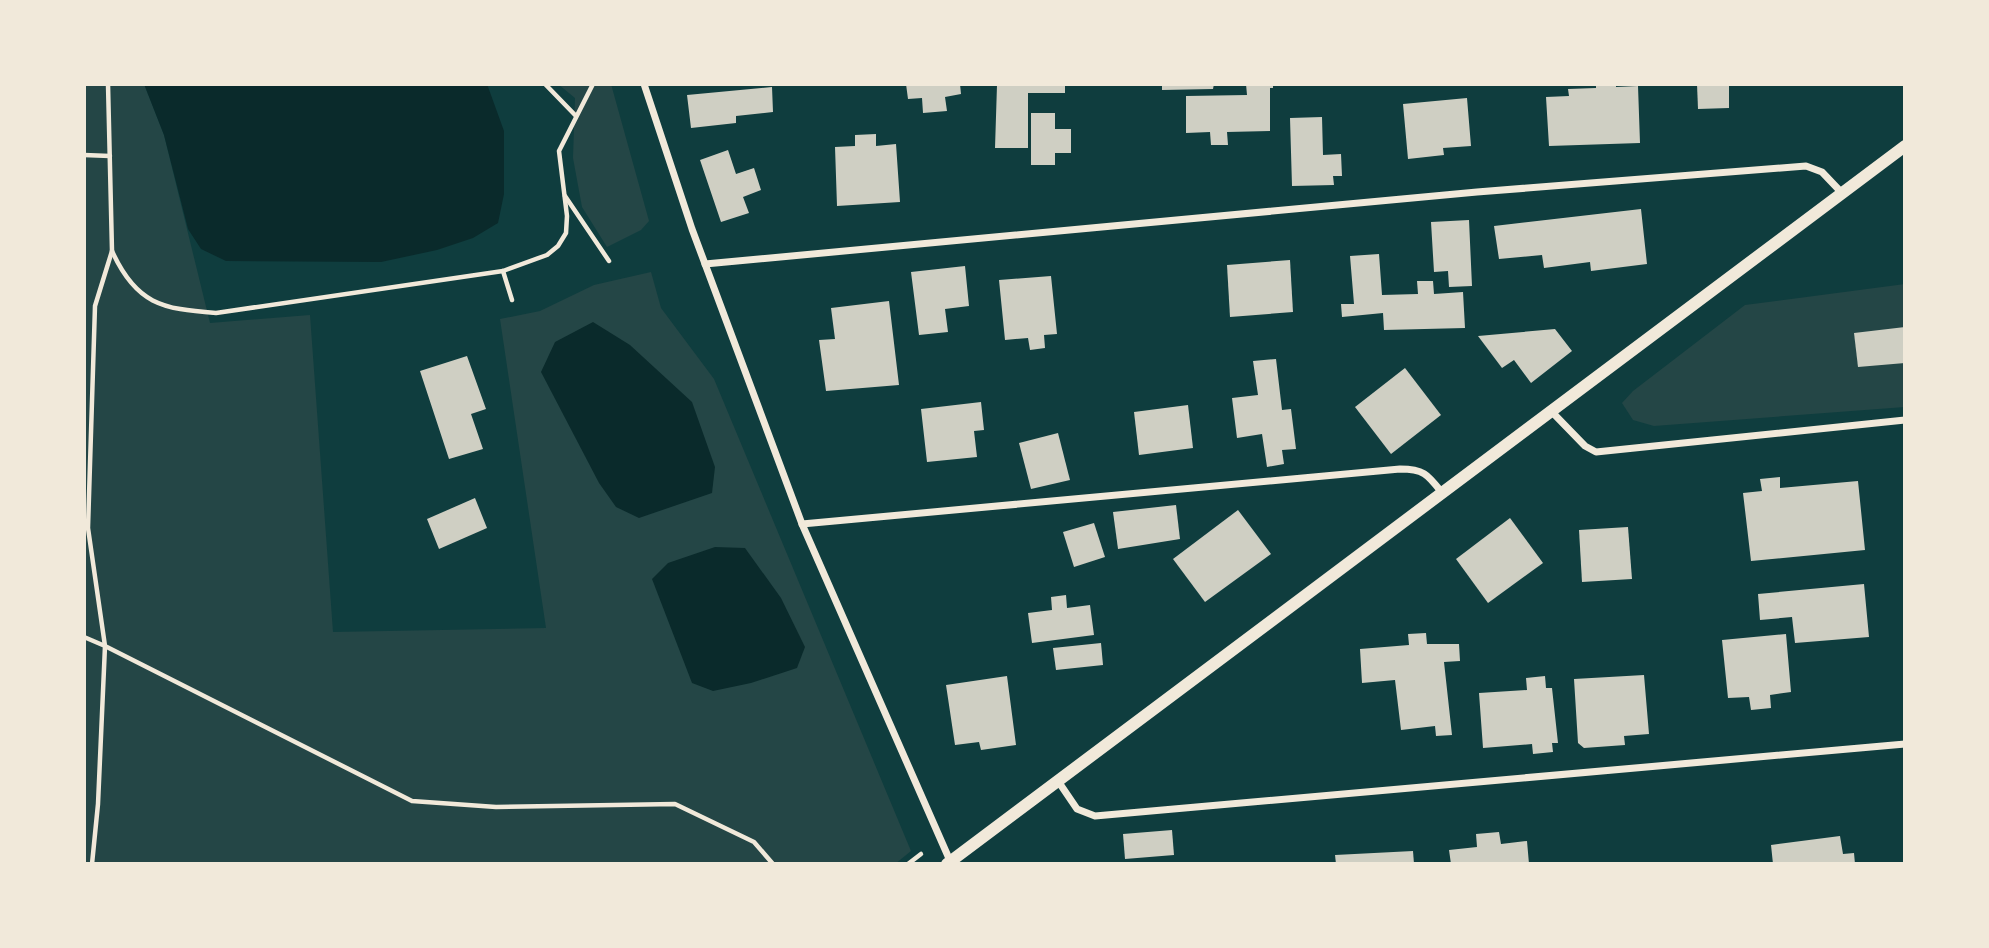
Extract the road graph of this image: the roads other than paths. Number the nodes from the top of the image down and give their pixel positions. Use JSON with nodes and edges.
{"nodes":[{"id":1,"x":644,"y":84,"type":"edge"},
{"id":2,"x":1905,"y":146,"type":"edge"},
{"id":3,"x":1842,"y":193,"type":"junction"},
{"id":4,"x":705,"y":264,"type":"junction"},
{"id":5,"x":1552,"y":412,"type":"junction"},
{"id":6,"x":1905,"y":420,"type":"edge"},
{"id":7,"x":1443,"y":494,"type":"junction"},
{"id":8,"x":802,"y":524,"type":"junction"},
{"id":9,"x":1905,"y":744,"type":"edge"},
{"id":10,"x":1058,"y":781,"type":"junction"},
{"id":11,"x":949,"y":863,"type":"edge"}],
"edges":[{"from":1,"to":4,"type":"street"},
{"from":2,"to":3,"type":"street"},
{"from":3,"to":4,"type":"street"},
{"from":3,"to":5,"type":"street"},
{"from":4,"to":8,"type":"street"},
{"from":5,"to":6,"type":"street"},
{"from":5,"to":7,"type":"street"},
{"from":7,"to":8,"type":"street"},
{"from":7,"to":10,"type":"street"},
{"from":8,"to":11,"type":"street"},
{"from":9,"to":10,"type":"street"},
{"from":10,"to":11,"type":"street"}]}
